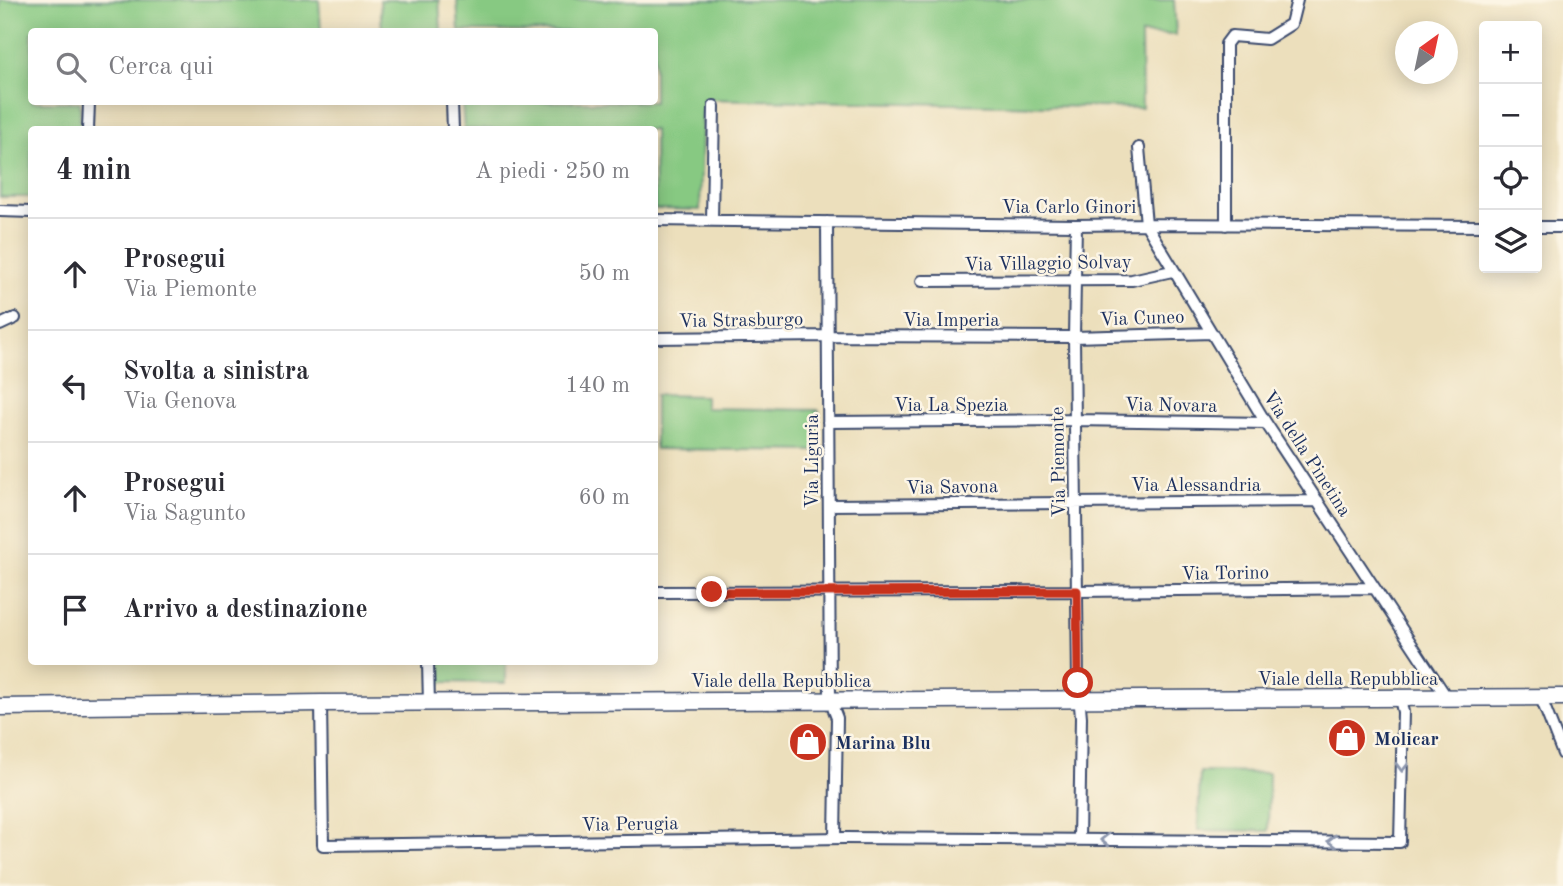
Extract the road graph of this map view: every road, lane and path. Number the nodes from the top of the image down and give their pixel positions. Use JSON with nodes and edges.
{"nodes":[{"id":1,"x":1297,"y":0,"type":"edge"},
{"id":2,"x":89,"y":105,"type":"edge"},
{"id":3,"x":452,"y":105,"type":"edge"},
{"id":4,"x":714,"y":106,"type":"dead end"},
{"id":5,"x":88,"y":126,"type":"edge"},
{"id":6,"x":453,"y":126,"type":"edge"},
{"id":7,"x":1139,"y":148,"type":"dead end"},
{"id":8,"x":0,"y":211,"type":"edge"},
{"id":9,"x":28,"y":212,"type":"edge"},
{"id":10,"x":658,"y":220,"type":"edge"},
{"id":11,"x":712,"y":220,"type":"junction"},
{"id":12,"x":827,"y":222,"type":"junction"},
{"id":13,"x":1146,"y":224,"type":"junction"},
{"id":14,"x":1076,"y":225,"type":"junction"},
{"id":15,"x":1226,"y":225,"type":"junction"},
{"id":16,"x":1479,"y":226,"type":"edge"},
{"id":17,"x":1542,"y":227,"type":"edge"},
{"id":18,"x":1563,"y":227,"type":"edge"},
{"id":19,"x":1172,"y":271,"type":"junction"},
{"id":20,"x":922,"y":281,"type":"dead end"},
{"id":21,"x":1074,"y":282,"type":"junction"},
{"id":22,"x":15,"y":318,"type":"dead end"},
{"id":23,"x":0,"y":325,"type":"edge"},
{"id":24,"x":1212,"y":333,"type":"junction"},
{"id":25,"x":828,"y":336,"type":"junction"},
{"id":26,"x":1074,"y":337,"type":"junction"},
{"id":27,"x":658,"y":338,"type":"edge"},
{"id":28,"x":1074,"y":420,"type":"junction"},
{"id":29,"x":828,"y":422,"type":"junction"},
{"id":30,"x":1266,"y":423,"type":"junction"},
{"id":31,"x":1318,"y":501,"type":"junction"},
{"id":32,"x":1075,"y":502,"type":"junction"},
{"id":33,"x":829,"y":505,"type":"junction"},
{"id":34,"x":1374,"y":588,"type":"junction"},
{"id":35,"x":829,"y":591,"type":"junction"},
{"id":36,"x":1077,"y":591,"type":"junction"},
{"id":37,"x":658,"y":592,"type":"edge"},
{"id":38,"x":428,"y":665,"type":"edge"},
{"id":39,"x":1563,"y":697,"type":"edge"},
{"id":40,"x":1078,"y":698,"type":"junction"},
{"id":41,"x":1447,"y":698,"type":"junction"},
{"id":42,"x":1541,"y":698,"type":"junction"},
{"id":43,"x":1400,"y":699,"type":"junction"},
{"id":44,"x":830,"y":700,"type":"junction"},
{"id":45,"x":321,"y":703,"type":"junction"},
{"id":46,"x":429,"y":704,"type":"junction"},
{"id":47,"x":0,"y":707,"type":"edge"},
{"id":48,"x":1563,"y":754,"type":"edge"},
{"id":49,"x":835,"y":838,"type":"junction"},
{"id":50,"x":1079,"y":839,"type":"junction"}],
"edges":[{"from":1,"to":15,"type":"street"},
{"from":2,"to":5,"type":"street"},
{"from":3,"to":6,"type":"street"},
{"from":4,"to":11,"type":"street"},
{"from":7,"to":13,"type":"street"},
{"from":8,"to":9,"type":"street"},
{"from":10,"to":11,"type":"street","name":"Via Carlo Ginori"},
{"from":11,"to":12,"type":"street","name":"Via Carlo Ginori"},
{"from":12,"to":14,"type":"street","name":"Via Carlo Ginori"},
{"from":12,"to":25,"type":"street","name":"Via Liguria"},
{"from":13,"to":14,"type":"street","name":"Via Carlo Ginori"},
{"from":13,"to":15,"type":"street","name":"Via Carlo Ginori"},
{"from":13,"to":19,"type":"street","name":"Via della Pinetina"},
{"from":14,"to":21,"type":"street","name":"Via Piemonte"},
{"from":15,"to":16,"type":"street","name":"Via Carlo Ginori"},
{"from":17,"to":18,"type":"street"},
{"from":19,"to":21,"type":"street","name":"Via Villaggio Solvay"},
{"from":19,"to":24,"type":"street","name":"Via della Pinetina"},
{"from":20,"to":21,"type":"street","name":"Via Villaggio Solvay"},
{"from":21,"to":26,"type":"street","name":"Via Piemonte"},
{"from":22,"to":23,"type":"street"},
{"from":24,"to":26,"type":"street","name":"Via Cuneo"},
{"from":24,"to":30,"type":"street","name":"Via della Pinetina"},
{"from":25,"to":26,"type":"street","name":"Via Imperia"},
{"from":25,"to":27,"type":"street","name":"Via Strasburgo"},
{"from":25,"to":29,"type":"street","name":"Via Liguria"},
{"from":26,"to":28,"type":"street","name":"Via Piemonte"},
{"from":28,"to":29,"type":"street","name":"Via La Spezia"},
{"from":28,"to":30,"type":"street","name":"Via Novara"},
{"from":28,"to":32,"type":"street","name":"Via Piemonte"},
{"from":29,"to":33,"type":"street","name":"Via Liguria"},
{"from":30,"to":31,"type":"street","name":"Via della Pinetina"},
{"from":31,"to":32,"type":"street","name":"Via Alessandria"},
{"from":31,"to":34,"type":"street","name":"Via della Pinetina"},
{"from":32,"to":33,"type":"street","name":"Via Savona"},
{"from":32,"to":36,"type":"street","name":"Via Piemonte"},
{"from":33,"to":35,"type":"street","name":"Via Liguria"},
{"from":34,"to":36,"type":"street","name":"Via Torino"},
{"from":34,"to":41,"type":"street","name":"Via della Pinetina"},
{"from":35,"to":36,"type":"street","name":"Via Torino"},
{"from":35,"to":37,"type":"street","name":"Via Torino"},
{"from":35,"to":44,"type":"street","name":"Via Liguria"},
{"from":36,"to":40,"type":"street","name":"Via Piemonte"},
{"from":38,"to":46,"type":"street"},
{"from":39,"to":42,"type":"street","name":"Viale della Repubblica"},
{"from":40,"to":43,"type":"street","name":"Viale della Repubblica"},
{"from":40,"to":44,"type":"street","name":"Viale della Repubblica"},
{"from":40,"to":50,"type":"street","name":"Via Piemonte"},
{"from":41,"to":42,"type":"street","name":"Viale della Repubblica"},
{"from":41,"to":43,"type":"street","name":"Viale della Repubblica"},
{"from":42,"to":48,"type":"street"},
{"from":43,"to":50,"type":"street","name":"Via Perugia","one_way":true},
{"from":44,"to":46,"type":"street","name":"Viale della Repubblica"},
{"from":44,"to":49,"type":"street","name":"Via Liguria"},
{"from":45,"to":46,"type":"street","name":"Viale della Repubblica"},
{"from":45,"to":47,"type":"street","name":"Viale della Repubblica"},
{"from":45,"to":49,"type":"street","name":"Via Perugia"},
{"from":49,"to":50,"type":"street","name":"Via Perugia"}]}
